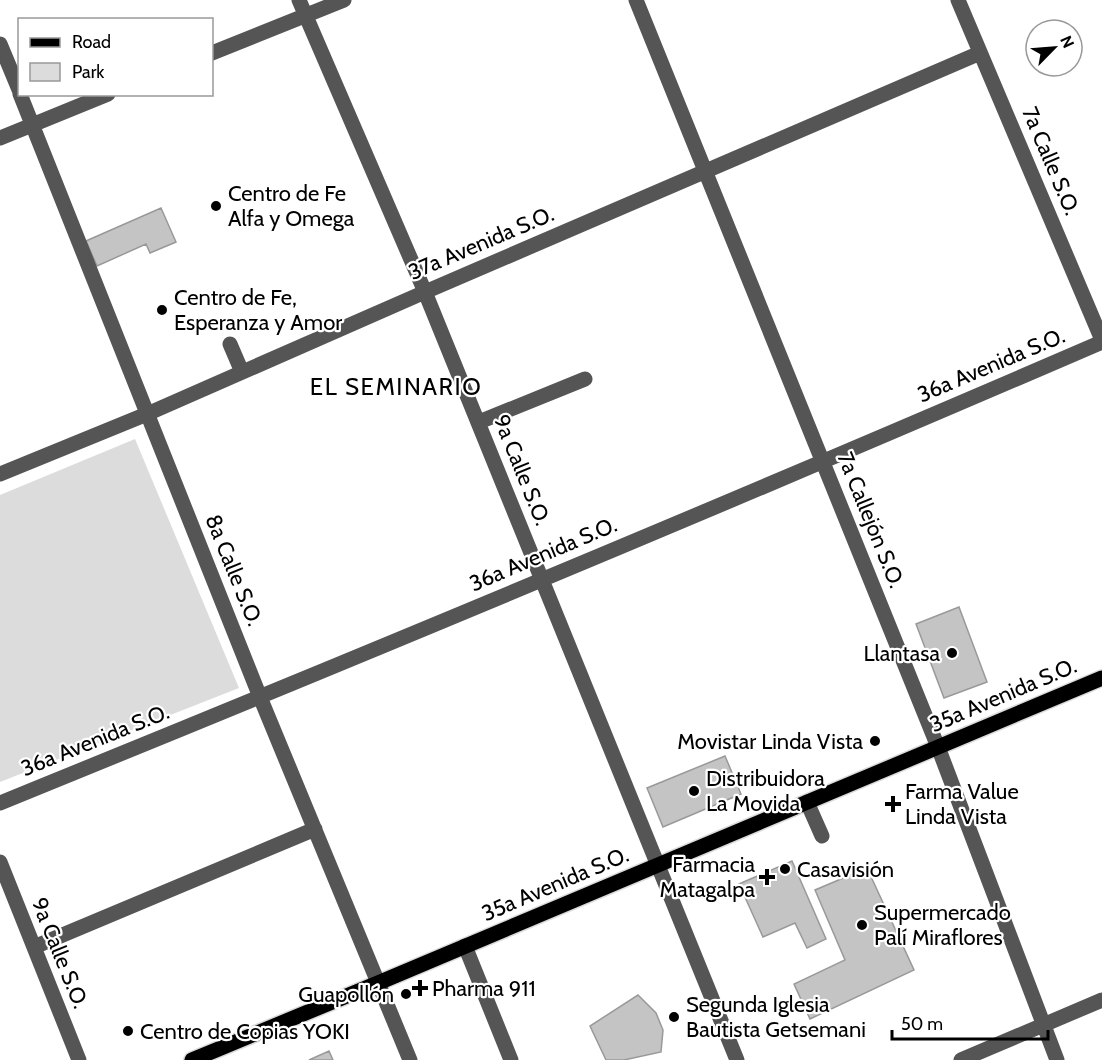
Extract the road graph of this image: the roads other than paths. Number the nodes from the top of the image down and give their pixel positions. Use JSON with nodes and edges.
{"nodes":[{"id":1,"x":299,"y":0,"type":"edge"},
{"id":2,"x":344,"y":0,"type":"edge"},
{"id":3,"x":636,"y":0,"type":"edge"},
{"id":4,"x":958,"y":0,"type":"edge"},
{"id":5,"x":306,"y":16,"type":"junction"},
{"id":6,"x":0,"y":44,"type":"edge"},
{"id":7,"x":213,"y":53,"type":"edge"},
{"id":8,"x":980,"y":53,"type":"junction"},
{"id":9,"x":18,"y":88,"type":"edge"},
{"id":10,"x":21,"y":96,"type":"edge"},
{"id":11,"x":103,"y":96,"type":"edge"},
{"id":12,"x":33,"y":125,"type":"junction"},
{"id":13,"x":0,"y":138,"type":"edge"},
{"id":14,"x":705,"y":170,"type":"junction"},
{"id":15,"x":425,"y":292,"type":"junction"},
{"id":16,"x":1102,"y":341,"type":"edge"},
{"id":17,"x":230,"y":344,"type":"dead end"},
{"id":18,"x":242,"y":372,"type":"junction"},
{"id":19,"x":585,"y":379,"type":"dead end"},
{"id":20,"x":147,"y":414,"type":"junction"},
{"id":21,"x":478,"y":422,"type":"junction"},
{"id":22,"x":823,"y":462,"type":"junction"},
{"id":23,"x":0,"y":474,"type":"edge"},
{"id":24,"x":542,"y":579,"type":"junction"},
{"id":25,"x":1102,"y":678,"type":"edge"},
{"id":26,"x":260,"y":697,"type":"junction"},
{"id":27,"x":938,"y":747,"type":"junction"},
{"id":28,"x":807,"y":802,"type":"junction"},
{"id":29,"x":0,"y":803,"type":"edge"},
{"id":30,"x":315,"y":829,"type":"junction"},
{"id":31,"x":822,"y":836,"type":"dead end"},
{"id":32,"x":0,"y":862,"type":"edge"},
{"id":33,"x":658,"y":864,"type":"junction"},
{"id":34,"x":465,"y":946,"type":"junction"},
{"id":35,"x":34,"y":947,"type":"junction"},
{"id":36,"x":378,"y":983,"type":"junction"},
{"id":37,"x":1102,"y":1000,"type":"edge"},
{"id":38,"x":1043,"y":1025,"type":"junction"},
{"id":39,"x":79,"y":1060,"type":"edge"},
{"id":40,"x":192,"y":1060,"type":"edge"},
{"id":41,"x":410,"y":1060,"type":"edge"},
{"id":42,"x":511,"y":1060,"type":"edge"},
{"id":43,"x":737,"y":1060,"type":"edge"},
{"id":44,"x":961,"y":1060,"type":"edge"},
{"id":45,"x":1057,"y":1060,"type":"edge"}],
"edges":[{"from":1,"to":5,"type":"street","name":"9a Calle S.O."},
{"from":2,"to":5,"type":"street"},
{"from":3,"to":14,"type":"street","name":"7a Callejón S.O."},
{"from":4,"to":8,"type":"street","name":"7a Calle S.O."},
{"from":5,"to":7,"type":"street"},
{"from":5,"to":15,"type":"street","name":"9a Calle S.O."},
{"from":6,"to":9,"type":"street","name":"8a Calle S.O."},
{"from":8,"to":14,"type":"street","name":"37a Avenida S.O."},
{"from":8,"to":16,"type":"street","name":"7a Calle S.O."},
{"from":10,"to":12,"type":"street","name":"8a Calle S.O."},
{"from":11,"to":12,"type":"street"},
{"from":12,"to":13,"type":"street"},
{"from":12,"to":20,"type":"street","name":"8a Calle S.O."},
{"from":14,"to":15,"type":"street","name":"37a Avenida S.O."},
{"from":14,"to":22,"type":"street","name":"7a Callejón S.O."},
{"from":15,"to":18,"type":"street","name":"37a Avenida S.O."},
{"from":15,"to":21,"type":"street","name":"9a Calle S.O."},
{"from":16,"to":22,"type":"street","name":"36a Avenida S.O."},
{"from":17,"to":18,"type":"street"},
{"from":18,"to":20,"type":"street","name":"37a Avenida S.O."},
{"from":19,"to":21,"type":"street"},
{"from":20,"to":23,"type":"street","name":"37a Avenida S.O."},
{"from":20,"to":26,"type":"street","name":"8a Calle S.O."},
{"from":21,"to":24,"type":"street","name":"9a Calle S.O."},
{"from":22,"to":24,"type":"street","name":"36a Avenida S.O."},
{"from":22,"to":27,"type":"street","name":"7a Callejón S.O."},
{"from":24,"to":26,"type":"street","name":"36a Avenida S.O."},
{"from":24,"to":33,"type":"street","name":"9a Calle S.O."},
{"from":25,"to":27,"type":"main road","name":"35a Avenida S.O."},
{"from":26,"to":29,"type":"street","name":"36a Avenida S.O."},
{"from":26,"to":30,"type":"street","name":"8a Calle S.O."},
{"from":27,"to":28,"type":"main road","name":"35a Avenida S.O."},
{"from":27,"to":38,"type":"street","name":"7a Callejón S.O."},
{"from":28,"to":31,"type":"street"},
{"from":28,"to":33,"type":"main road","name":"35a Avenida S.O."},
{"from":30,"to":35,"type":"street"},
{"from":30,"to":36,"type":"street","name":"8a Calle S.O."},
{"from":32,"to":35,"type":"street","name":"9a Calle S.O."},
{"from":33,"to":34,"type":"main road","name":"35a Avenida S.O."},
{"from":33,"to":43,"type":"street","name":"9a Calle S.O."},
{"from":34,"to":36,"type":"main road","name":"35a Avenida S.O."},
{"from":34,"to":42,"type":"street"},
{"from":35,"to":39,"type":"street","name":"9a Calle S.O."},
{"from":36,"to":40,"type":"main road","name":"35a Avenida S.O."},
{"from":36,"to":41,"type":"street","name":"8a Calle S.O."},
{"from":37,"to":38,"type":"street"},
{"from":38,"to":44,"type":"street"},
{"from":38,"to":45,"type":"street","name":"7a Callejón S.O."}]}
